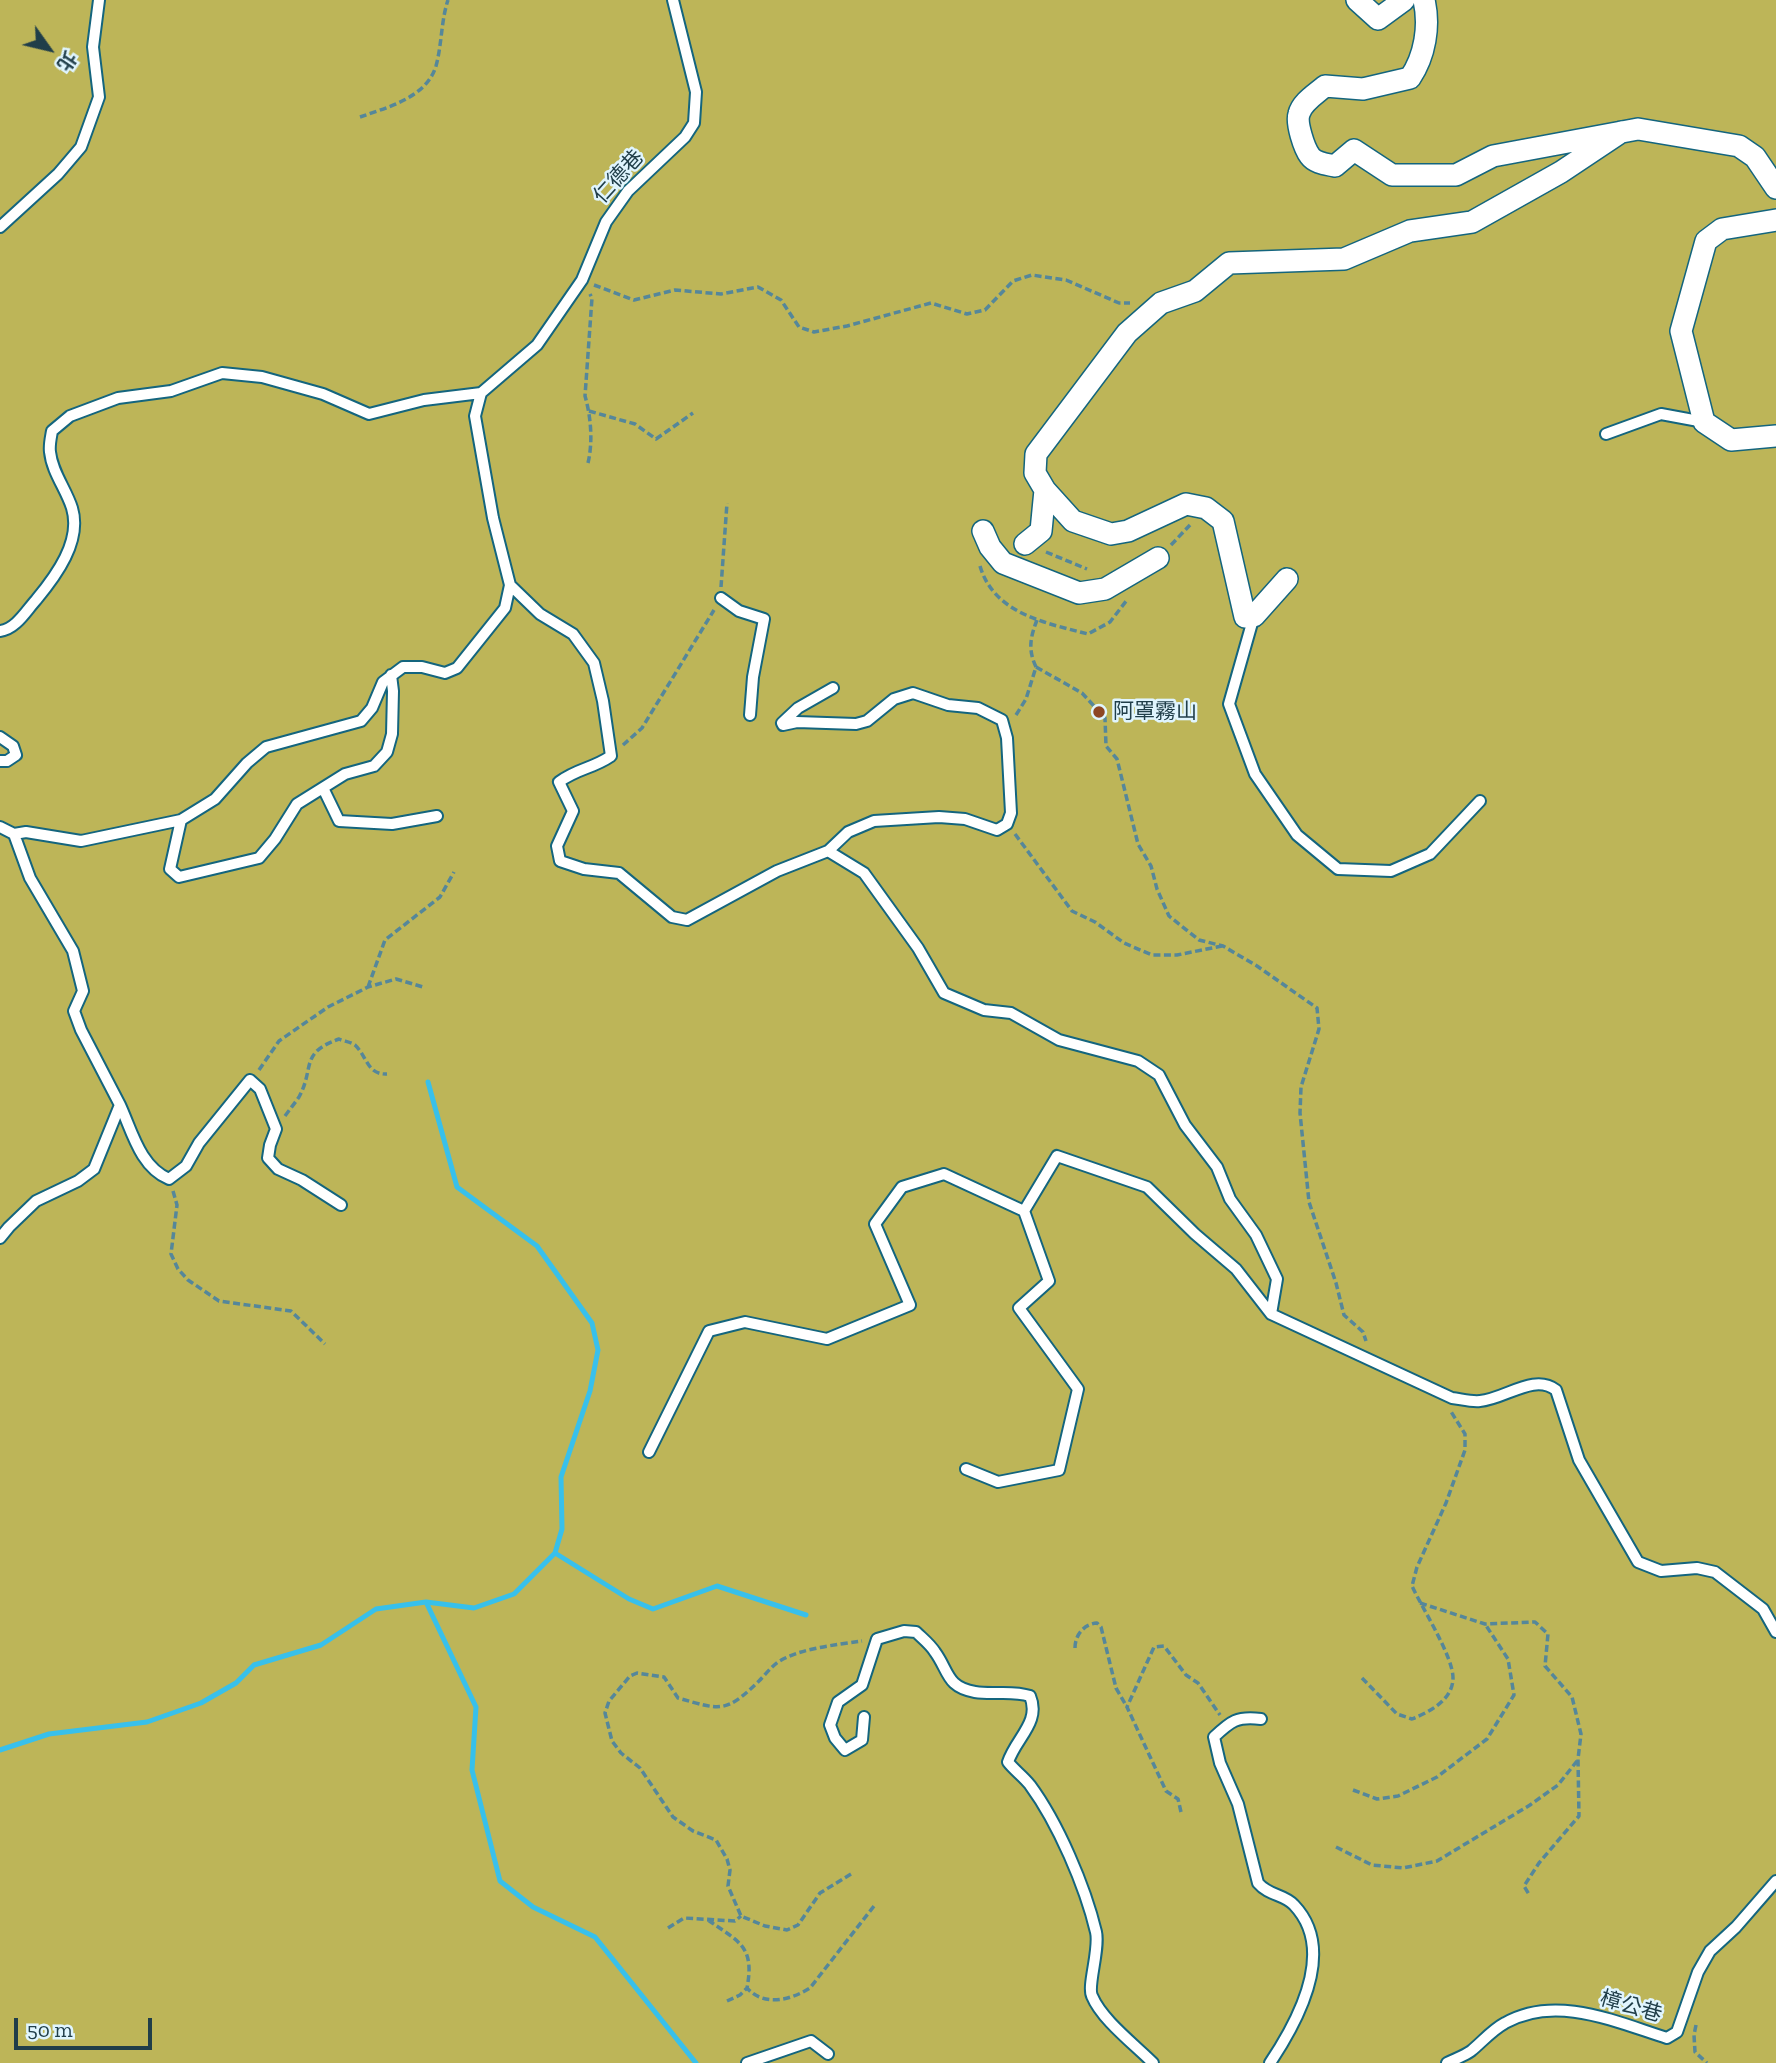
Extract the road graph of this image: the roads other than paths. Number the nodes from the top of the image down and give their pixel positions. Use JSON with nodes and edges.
{"nodes":[{"id":1,"x":99,"y":0,"type":"edge"},
{"id":2,"x":673,"y":0,"type":"edge"},
{"id":3,"x":1357,"y":0,"type":"edge"},
{"id":4,"x":1404,"y":0,"type":"edge"},
{"id":5,"x":1424,"y":0,"type":"edge"},
{"id":6,"x":1621,"y":132,"type":"junction"},
{"id":7,"x":1776,"y":188,"type":"edge"},
{"id":8,"x":1776,"y":220,"type":"edge"},
{"id":9,"x":0,"y":227,"type":"edge"},
{"id":10,"x":481,"y":394,"type":"junction"},
{"id":11,"x":1704,"y":422,"type":"junction"},
{"id":12,"x":1606,"y":434,"type":"dead end"},
{"id":13,"x":1776,"y":436,"type":"edge"},
{"id":14,"x":1045,"y":490,"type":"junction"},
{"id":15,"x":983,"y":531,"type":"dead end"},
{"id":16,"x":1025,"y":544,"type":"dead end"},
{"id":17,"x":1158,"y":558,"type":"dead end"},
{"id":18,"x":1287,"y":579,"type":"dead end"},
{"id":19,"x":510,"y":585,"type":"junction"},
{"id":20,"x":721,"y":598,"type":"road end"},
{"id":21,"x":1254,"y":616,"type":"junction"},
{"id":22,"x":0,"y":631,"type":"edge"},
{"id":23,"x":391,"y":675,"type":"junction"},
{"id":24,"x":833,"y":688,"type":"dead end"},
{"id":25,"x":750,"y":715,"type":"dead end"},
{"id":26,"x":0,"y":737,"type":"edge"},
{"id":27,"x":0,"y":761,"type":"edge"},
{"id":28,"x":324,"y":788,"type":"junction"},
{"id":29,"x":1480,"y":801,"type":"dead end"},
{"id":30,"x":437,"y":816,"type":"dead end"},
{"id":31,"x":181,"y":820,"type":"junction"},
{"id":32,"x":0,"y":827,"type":"edge"},
{"id":33,"x":14,"y":834,"type":"junction"},
{"id":34,"x":828,"y":851,"type":"junction"},
{"id":35,"x":120,"y":1105,"type":"junction"},
{"id":36,"x":341,"y":1205,"type":"dead end"},
{"id":37,"x":1024,"y":1211,"type":"junction"},
{"id":38,"x":0,"y":1238,"type":"edge"},
{"id":39,"x":1271,"y":1314,"type":"junction"},
{"id":40,"x":649,"y":1452,"type":"dead end"},
{"id":41,"x":966,"y":1469,"type":"dead end"},
{"id":42,"x":1776,"y":1632,"type":"edge"},
{"id":43,"x":864,"y":1717,"type":"dead end"},
{"id":44,"x":1261,"y":1719,"type":"dead end"},
{"id":45,"x":1776,"y":1881,"type":"edge"},
{"id":46,"x":828,"y":2054,"type":"dead end"},
{"id":47,"x":747,"y":2063,"type":"edge"},
{"id":48,"x":1153,"y":2063,"type":"edge"},
{"id":49,"x":1270,"y":2063,"type":"edge"},
{"id":50,"x":1447,"y":2063,"type":"edge"}],
"edges":[{"from":1,"to":9,"type":"lane"},
{"from":2,"to":10,"type":"lane","name":"仁德巷"},
{"from":3,"to":4,"type":"street"},
{"from":5,"to":6,"type":"street"},
{"from":6,"to":7,"type":"street"},
{"from":6,"to":14,"type":"street"},
{"from":8,"to":11,"type":"street"},
{"from":10,"to":19,"type":"lane"},
{"from":10,"to":22,"type":"lane"},
{"from":11,"to":12,"type":"lane"},
{"from":11,"to":13,"type":"street"},
{"from":14,"to":16,"type":"street"},
{"from":14,"to":21,"type":"street"},
{"from":15,"to":17,"type":"street"},
{"from":18,"to":21,"type":"street"},
{"from":19,"to":23,"type":"lane"},
{"from":19,"to":34,"type":"lane"},
{"from":20,"to":25,"type":"lane"},
{"from":21,"to":29,"type":"lane"},
{"from":23,"to":28,"type":"lane"},
{"from":23,"to":31,"type":"lane"},
{"from":24,"to":34,"type":"lane"},
{"from":26,"to":27,"type":"lane"},
{"from":28,"to":30,"type":"lane"},
{"from":28,"to":31,"type":"lane"},
{"from":31,"to":33,"type":"lane"},
{"from":32,"to":33,"type":"lane"},
{"from":33,"to":35,"type":"lane"},
{"from":34,"to":39,"type":"lane"},
{"from":35,"to":36,"type":"lane"},
{"from":35,"to":38,"type":"lane"},
{"from":37,"to":39,"type":"lane"},
{"from":37,"to":40,"type":"lane"},
{"from":37,"to":41,"type":"lane"},
{"from":39,"to":42,"type":"lane"},
{"from":43,"to":48,"type":"lane"},
{"from":44,"to":49,"type":"lane"},
{"from":45,"to":50,"type":"lane","name":"樟公巷"},
{"from":46,"to":47,"type":"lane"}]}
